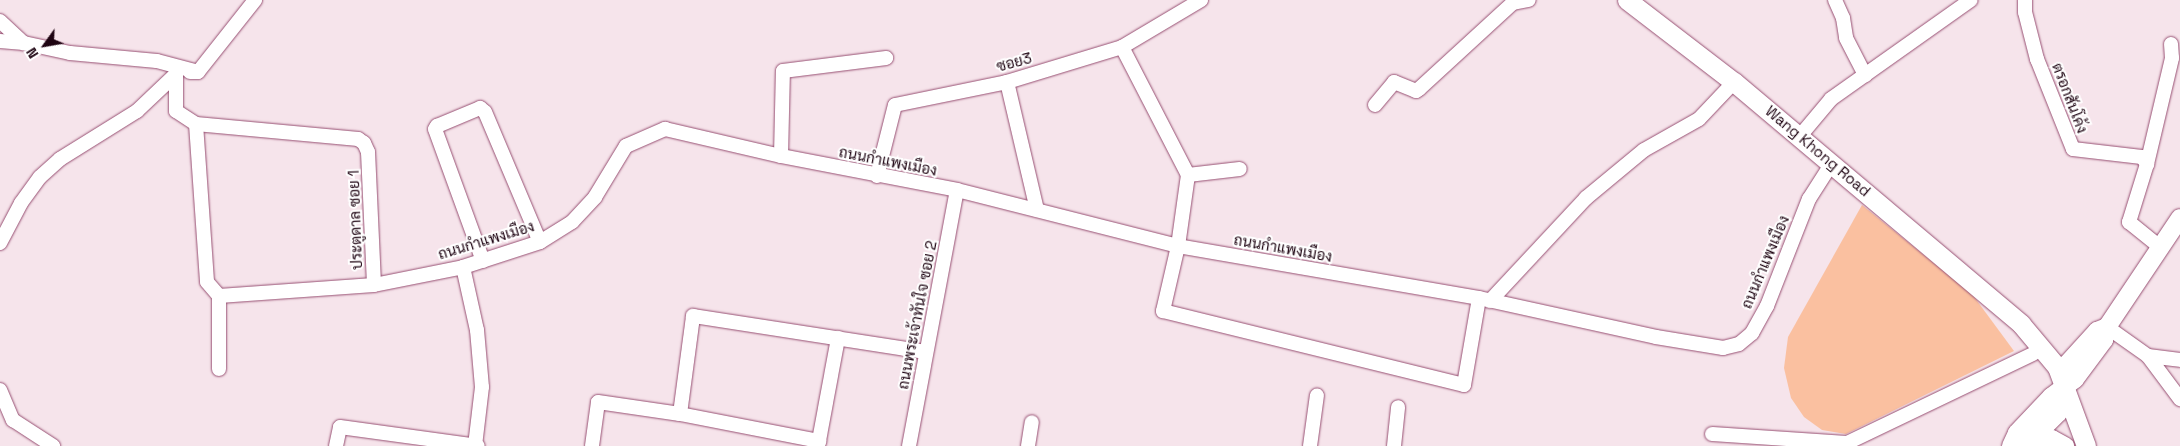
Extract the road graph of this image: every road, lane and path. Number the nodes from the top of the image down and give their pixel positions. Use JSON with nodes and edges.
{"nodes":[{"id":1,"x":255,"y":0,"type":"edge"},
{"id":2,"x":1529,"y":0,"type":"edge"},
{"id":3,"x":1627,"y":0,"type":"edge"},
{"id":4,"x":1834,"y":0,"type":"edge"},
{"id":5,"x":1971,"y":0,"type":"edge"},
{"id":6,"x":2025,"y":0,"type":"edge"},
{"id":7,"x":1194,"y":2,"type":"edge"},
{"id":8,"x":0,"y":21,"type":"edge"},
{"id":9,"x":0,"y":41,"type":"edge"},
{"id":10,"x":24,"y":43,"type":"junction"},
{"id":11,"x":2171,"y":44,"type":"dead end"},
{"id":12,"x":1122,"y":47,"type":"junction"},
{"id":13,"x":886,"y":58,"type":"dead end"},
{"id":14,"x":198,"y":72,"type":"junction"},
{"id":15,"x":176,"y":74,"type":"junction"},
{"id":16,"x":1865,"y":75,"type":"junction"},
{"id":17,"x":1007,"y":82,"type":"junction"},
{"id":18,"x":1734,"y":82,"type":"junction"},
{"id":19,"x":1375,"y":105,"type":"dead end"},
{"id":20,"x":196,"y":124,"type":"junction"},
{"id":21,"x":1800,"y":136,"type":"junction"},
{"id":22,"x":781,"y":156,"type":"junction"},
{"id":23,"x":1832,"y":163,"type":"junction"},
{"id":24,"x":2147,"y":164,"type":"junction"},
{"id":25,"x":1240,"y":169,"type":"dead end"},
{"id":26,"x":1188,"y":174,"type":"junction"},
{"id":27,"x":877,"y":176,"type":"junction"},
{"id":28,"x":957,"y":190,"type":"junction"},
{"id":29,"x":1037,"y":210,"type":"junction"},
{"id":30,"x":2180,"y":218,"type":"edge"},
{"id":31,"x":540,"y":242,"type":"junction"},
{"id":32,"x":0,"y":243,"type":"edge"},
{"id":33,"x":1178,"y":246,"type":"junction"},
{"id":34,"x":2160,"y":247,"type":"junction"},
{"id":35,"x":483,"y":261,"type":"junction"},
{"id":36,"x":464,"y":267,"type":"junction"},
{"id":37,"x":374,"y":286,"type":"junction"},
{"id":38,"x":219,"y":296,"type":"junction"},
{"id":39,"x":1484,"y":300,"type":"junction"},
{"id":40,"x":2004,"y":307,"type":"junction"},
{"id":41,"x":2107,"y":328,"type":"junction"},
{"id":42,"x":838,"y":338,"type":"junction"},
{"id":43,"x":925,"y":352,"type":"junction"},
{"id":44,"x":2033,"y":354,"type":"junction"},
{"id":45,"x":2148,"y":356,"type":"junction"},
{"id":46,"x":2180,"y":360,"type":"edge"},
{"id":47,"x":220,"y":369,"type":"dead end"},
{"id":48,"x":2066,"y":387,"type":"junction"},
{"id":49,"x":0,"y":390,"type":"edge"},
{"id":50,"x":1318,"y":395,"type":"dead end"},
{"id":51,"x":2180,"y":399,"type":"edge"},
{"id":52,"x":1398,"y":407,"type":"dead end"},
{"id":53,"x":680,"y":414,"type":"junction"},
{"id":54,"x":1032,"y":422,"type":"dead end"},
{"id":55,"x":1712,"y":434,"type":"dead end"},
{"id":56,"x":818,"y":444,"type":"edge"},
{"id":57,"x":2028,"y":444,"type":"edge"},
{"id":58,"x":53,"y":446,"type":"edge"},
{"id":59,"x":336,"y":446,"type":"edge"},
{"id":60,"x":477,"y":446,"type":"edge"},
{"id":61,"x":592,"y":446,"type":"edge"},
{"id":62,"x":909,"y":446,"type":"edge"},
{"id":63,"x":1028,"y":446,"type":"edge"},
{"id":64,"x":1310,"y":446,"type":"edge"},
{"id":65,"x":1394,"y":446,"type":"edge"},
{"id":66,"x":2011,"y":446,"type":"edge"},
{"id":67,"x":2064,"y":446,"type":"edge"},
{"id":68,"x":2086,"y":446,"type":"edge"}],
"edges":[{"from":1,"to":14,"type":"street"},
{"from":2,"to":19,"type":"street"},
{"from":3,"to":18,"type":"main road","name":"Wang Khong Road"},
{"from":4,"to":16,"type":"street"},
{"from":5,"to":16,"type":"street"},
{"from":6,"to":24,"type":"street","name":"ตรอกสันโค้ง"},
{"from":7,"to":12,"type":"street","name":"ซอย3"},
{"from":8,"to":10,"type":"street"},
{"from":9,"to":10,"type":"street"},
{"from":10,"to":14,"type":"street"},
{"from":11,"to":24,"type":"street"},
{"from":12,"to":17,"type":"street","name":"ซอย3"},
{"from":12,"to":26,"type":"street"},
{"from":13,"to":22,"type":"street"},
{"from":14,"to":15,"type":"street"},
{"from":15,"to":20,"type":"street"},
{"from":15,"to":32,"type":"street"},
{"from":16,"to":21,"type":"street"},
{"from":17,"to":27,"type":"street","name":"ซอย3"},
{"from":17,"to":29,"type":"street"},
{"from":18,"to":21,"type":"main road","name":"Wang Khong Road"},
{"from":18,"to":39,"type":"street"},
{"from":20,"to":37,"type":"street","name":"ประตูดาล ซอย 1"},
{"from":20,"to":38,"type":"street"},
{"from":21,"to":23,"type":"main road","name":"Wang Khong Road"},
{"from":22,"to":27,"type":"street","name":"ถนนกำแพงเมือง"},
{"from":22,"to":31,"type":"street","name":"ถนนกำแพงเมือง"},
{"from":23,"to":39,"type":"street","name":"ถนนกำแพงเมือง"},
{"from":23,"to":40,"type":"main road","name":"Wang Khong Road"},
{"from":24,"to":34,"type":"street"},
{"from":25,"to":26,"type":"street"},
{"from":26,"to":33,"type":"street"},
{"from":27,"to":28,"type":"street","name":"ถนนกำแพงเมือง"},
{"from":28,"to":29,"type":"street","name":"ถนนกำแพงเมือง"},
{"from":28,"to":43,"type":"street","name":"ถนนพระเจ้าทันใจ ซอย 2"},
{"from":29,"to":33,"type":"street","name":"ถนนกำแพงเมือง"},
{"from":30,"to":34,"type":"street"},
{"from":31,"to":35,"type":"street","name":"ถนนกำแพงเมือง"},
{"from":31,"to":35,"type":"street"},
{"from":33,"to":39,"type":"street","name":"ถนนกำแพงเมือง"},
{"from":33,"to":39,"type":"street"},
{"from":34,"to":41,"type":"street"},
{"from":35,"to":36,"type":"street","name":"ถนนกำแพงเมือง"},
{"from":36,"to":37,"type":"street","name":"ถนนกำแพงเมือง"},
{"from":36,"to":60,"type":"street"},
{"from":37,"to":38,"type":"street","name":"ถนนกำแพงเมือง"},
{"from":38,"to":47,"type":"street"},
{"from":40,"to":44,"type":"main road","name":"Wang Khong Road"},
{"from":40,"to":48,"type":"main road","name":"Wang Khong Road"},
{"from":41,"to":45,"type":"street"},
{"from":41,"to":48,"type":"street"},
{"from":42,"to":43,"type":"street"},
{"from":42,"to":53,"type":"street"},
{"from":42,"to":56,"type":"street"},
{"from":43,"to":62,"type":"street","name":"ถนนพระเจ้าทันใจ ซอย 2"},
{"from":44,"to":48,"type":"main road","name":"Wang Khong Road"},
{"from":44,"to":55,"type":"street"},
{"from":45,"to":46,"type":"street"},
{"from":45,"to":51,"type":"street"},
{"from":48,"to":57,"type":"street"},
{"from":48,"to":66,"type":"street"},
{"from":48,"to":68,"type":"main road"},
{"from":49,"to":58,"type":"street"},
{"from":50,"to":64,"type":"street"},
{"from":52,"to":65,"type":"street"},
{"from":53,"to":56,"type":"street"},
{"from":53,"to":61,"type":"street"},
{"from":54,"to":63,"type":"street"},
{"from":57,"to":67,"type":"main road"},
{"from":59,"to":60,"type":"street"}]}
